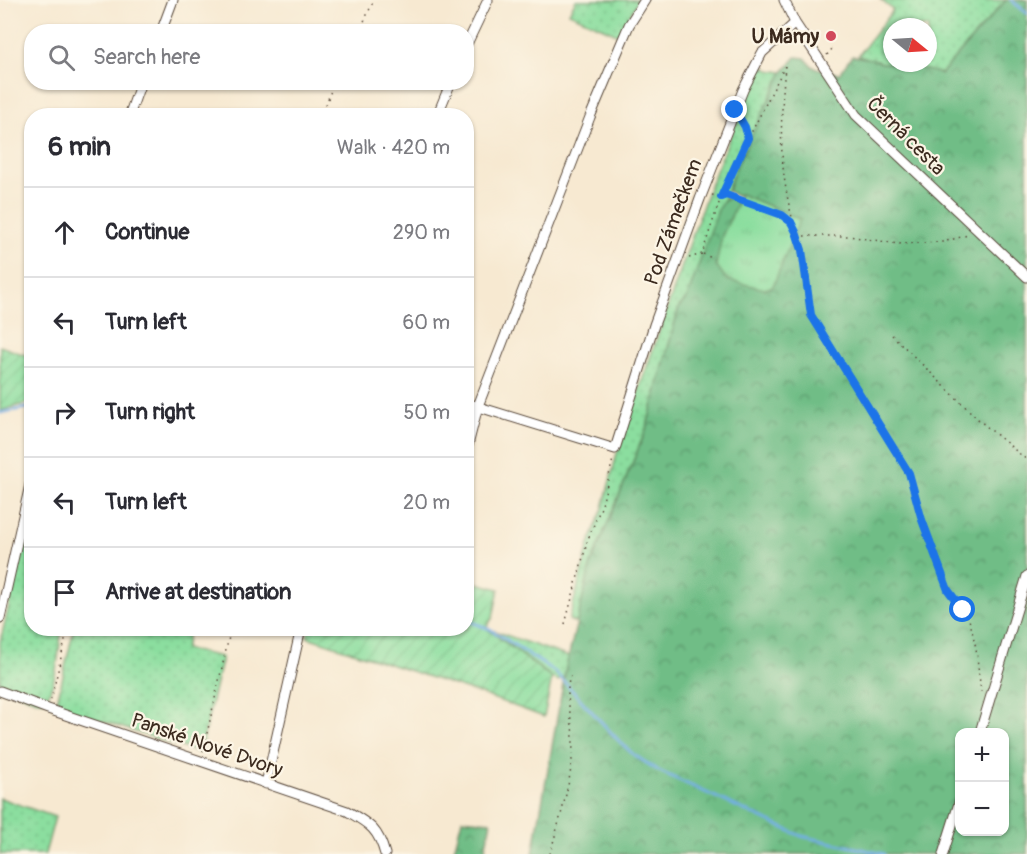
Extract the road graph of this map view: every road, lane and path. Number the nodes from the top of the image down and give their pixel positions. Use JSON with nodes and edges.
{"nodes":[{"id":1,"x":173,"y":0,"type":"edge"},
{"id":2,"x":374,"y":0,"type":"edge"},
{"id":3,"x":489,"y":0,"type":"edge"},
{"id":4,"x":645,"y":0,"type":"edge"},
{"id":5,"x":784,"y":0,"type":"edge"},
{"id":6,"x":795,"y":23,"type":"junction"},
{"id":7,"x":164,"y":24,"type":"edge"},
{"id":8,"x":362,"y":24,"type":"edge"},
{"id":9,"x":474,"y":30,"type":"edge"},
{"id":10,"x":832,"y":49,"type":"dead end"},
{"id":11,"x":824,"y":59,"type":"dead end"},
{"id":12,"x":138,"y":90,"type":"edge"},
{"id":13,"x":331,"y":90,"type":"edge"},
{"id":14,"x":448,"y":90,"type":"edge"},
{"id":15,"x":132,"y":108,"type":"edge"},
{"id":16,"x":325,"y":108,"type":"edge"},
{"id":17,"x":440,"y":108,"type":"edge"},
{"id":18,"x":735,"y":110,"type":"junction"},
{"id":19,"x":748,"y":138,"type":"junction"},
{"id":20,"x":702,"y":193,"type":"junction"},
{"id":21,"x":721,"y":197,"type":"junction"},
{"id":22,"x":980,"y":232,"type":"junction"},
{"id":23,"x":798,"y":236,"type":"junction"},
{"id":24,"x":702,"y":254,"type":"junction"},
{"id":25,"x":714,"y":259,"type":"dead end"},
{"id":26,"x":677,"y":263,"type":"junction"},
{"id":27,"x":1027,"y":277,"type":"edge"},
{"id":28,"x":892,"y":334,"type":"dead end"},
{"id":29,"x":474,"y":405,"type":"edge"},
{"id":30,"x":478,"y":406,"type":"junction"},
{"id":31,"x":474,"y":422,"type":"edge"},
{"id":32,"x":615,"y":449,"type":"junction"},
{"id":33,"x":1027,"y":460,"type":"edge"},
{"id":34,"x":24,"y":512,"type":"edge"},
{"id":35,"x":1027,"y":576,"type":"edge"},
{"id":36,"x":0,"y":618,"type":"edge"},
{"id":37,"x":565,"y":624,"type":"dead end"},
{"id":38,"x":66,"y":636,"type":"edge"},
{"id":39,"x":229,"y":636,"type":"edge"},
{"id":40,"x":299,"y":636,"type":"edge"},
{"id":41,"x":570,"y":676,"type":"dead end"},
{"id":42,"x":0,"y":691,"type":"edge"},
{"id":43,"x":981,"y":692,"type":"dead end"},
{"id":44,"x":48,"y":709,"type":"junction"},
{"id":45,"x":981,"y":728,"type":"edge"},
{"id":46,"x":200,"y":761,"type":"junction"},
{"id":47,"x":266,"y":784,"type":"junction"},
{"id":48,"x":955,"y":816,"type":"edge"},
{"id":49,"x":385,"y":854,"type":"edge"},
{"id":50,"x":550,"y":854,"type":"edge"},
{"id":51,"x":943,"y":854,"type":"edge"}],
"edges":[{"from":1,"to":7,"type":"street"},
{"from":2,"to":8,"type":"path"},
{"from":3,"to":9,"type":"street"},
{"from":4,"to":30,"type":"street"},
{"from":5,"to":6,"type":"street","name":"Černá cesta"},
{"from":6,"to":18,"type":"street","name":"Pod Zámečkem"},
{"from":6,"to":22,"type":"street","name":"Černá cesta"},
{"from":10,"to":11,"type":"path"},
{"from":12,"to":15,"type":"street"},
{"from":13,"to":16,"type":"path"},
{"from":14,"to":17,"type":"street"},
{"from":18,"to":19,"type":"path"},
{"from":18,"to":20,"type":"street","name":"Pod Zámečkem"},
{"from":19,"to":21,"type":"path"},
{"from":19,"to":23,"type":"path"},
{"from":20,"to":21,"type":"path"},
{"from":20,"to":26,"type":"street","name":"Pod Zámečkem"},
{"from":21,"to":23,"type":"path"},
{"from":21,"to":24,"type":"path"},
{"from":22,"to":23,"type":"path"},
{"from":22,"to":27,"type":"street","name":"Černá cesta"},
{"from":23,"to":43,"type":"path"},
{"from":24,"to":25,"type":"path"},
{"from":24,"to":26,"type":"path"},
{"from":26,"to":32,"type":"street","name":"Pod Zámečkem"},
{"from":28,"to":33,"type":"path"},
{"from":29,"to":30,"type":"street"},
{"from":30,"to":31,"type":"street"},
{"from":30,"to":32,"type":"street"},
{"from":32,"to":37,"type":"path"},
{"from":34,"to":36,"type":"street"},
{"from":35,"to":45,"type":"street"},
{"from":38,"to":44,"type":"path"},
{"from":39,"to":46,"type":"path"},
{"from":40,"to":47,"type":"street"},
{"from":41,"to":50,"type":"path"},
{"from":42,"to":44,"type":"street","name":"Panské Nové Dvory"},
{"from":44,"to":46,"type":"street","name":"Panské Nové Dvory"},
{"from":46,"to":47,"type":"street","name":"Panské Nové Dvory"},
{"from":47,"to":49,"type":"street","name":"Panské Nové Dvory"},
{"from":48,"to":51,"type":"street"}]}
